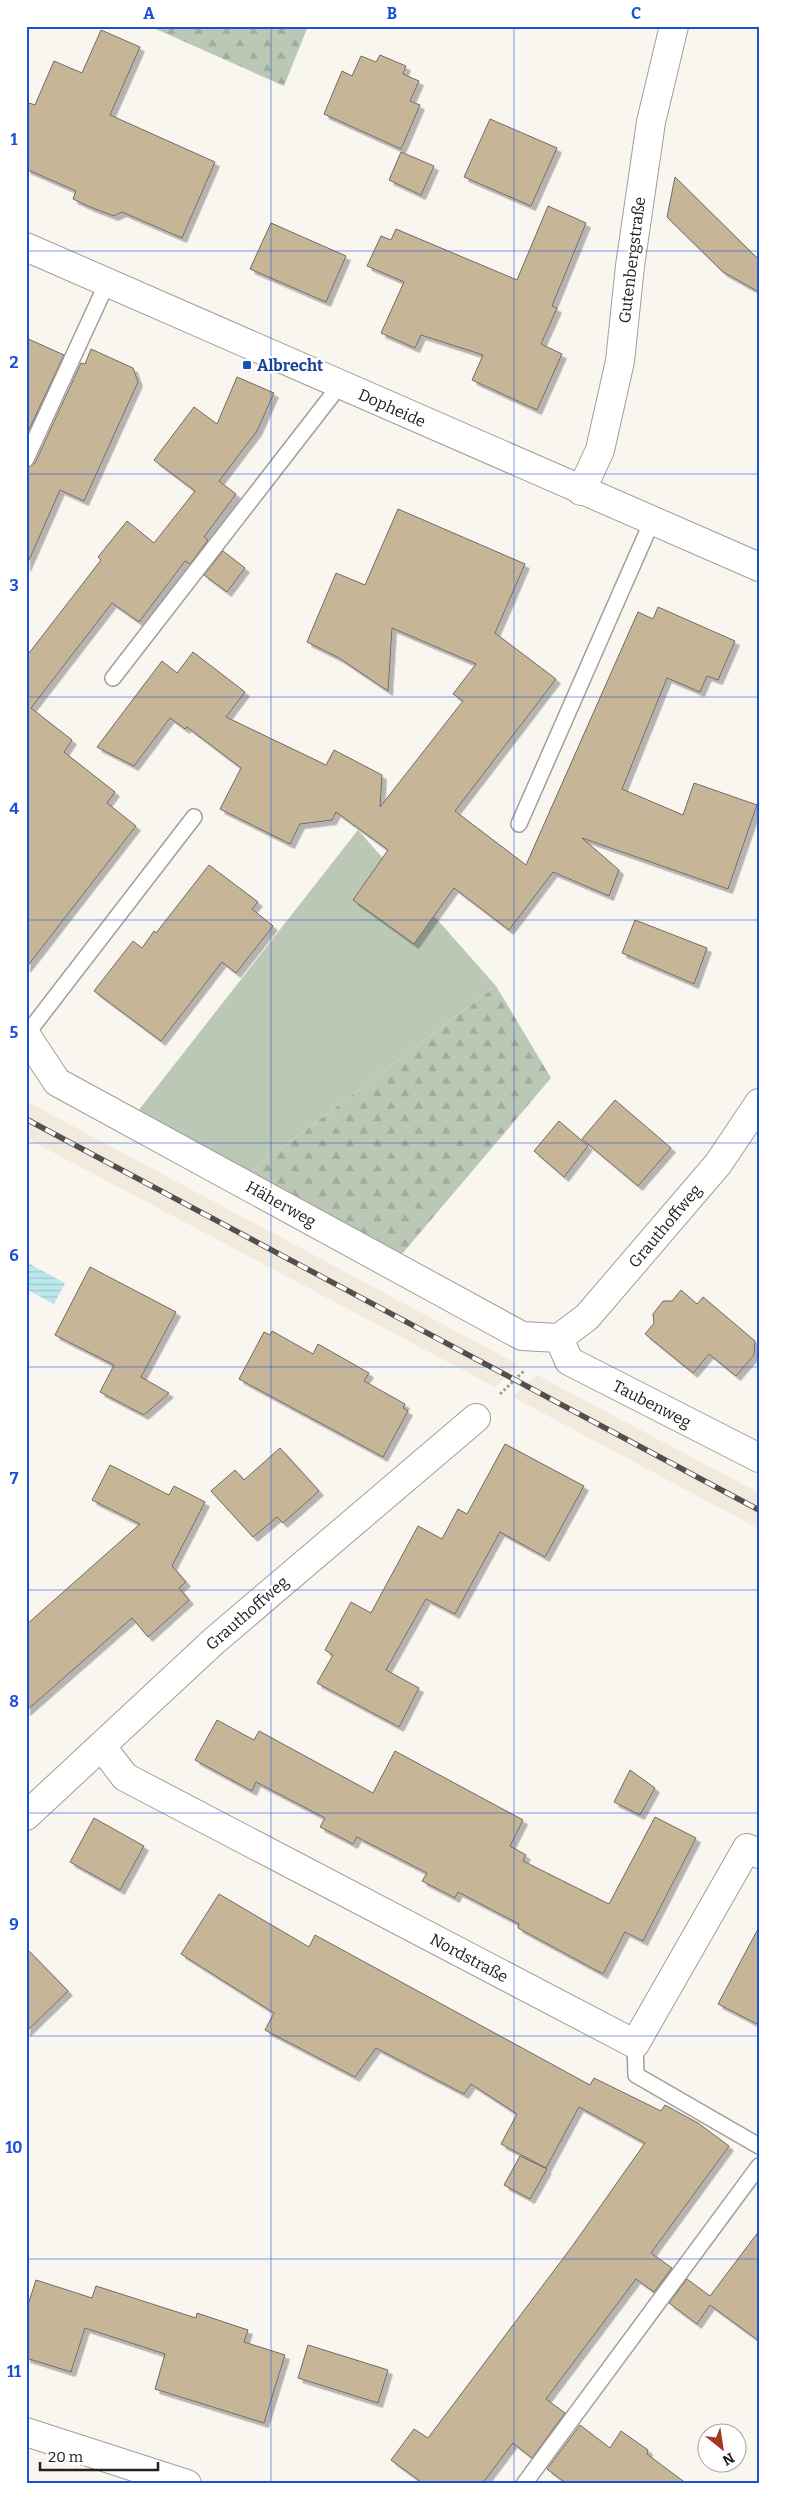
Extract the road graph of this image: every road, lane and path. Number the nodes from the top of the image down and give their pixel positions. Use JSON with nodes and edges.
{"nodes":[{"id":1,"x":674,"y":26,"type":"edge"},
{"id":2,"x":26,"y":247,"type":"edge"},
{"id":3,"x":107,"y":283,"type":"junction"},
{"id":4,"x":340,"y":385,"type":"junction"},
{"id":5,"x":26,"y":459,"type":"edge"},
{"id":6,"x":581,"y":491,"type":"junction"},
{"id":7,"x":652,"y":521,"type":"junction"},
{"id":8,"x":759,"y":567,"type":"edge"},
{"id":9,"x":112,"y":678,"type":"dead end"},
{"id":10,"x":194,"y":817,"type":"dead end"},
{"id":11,"x":519,"y":824,"type":"dead end"},
{"id":12,"x":26,"y":1035,"type":"edge"},
{"id":13,"x":759,"y":1103,"type":"edge"},
{"id":14,"x":559,"y":1338,"type":"junction"},
{"id":15,"x":476,"y":1418,"type":"joint"},
{"id":16,"x":759,"y":1458,"type":"edge"},
{"id":17,"x":102,"y":1747,"type":"junction"},
{"id":18,"x":26,"y":1816,"type":"edge"},
{"id":19,"x":759,"y":1854,"type":"edge"},
{"id":20,"x":635,"y":2044,"type":"junction"},
{"id":21,"x":759,"y":2146,"type":"edge"},
{"id":22,"x":759,"y":2166,"type":"edge"},
{"id":23,"x":26,"y":2432,"type":"edge"},
{"id":24,"x":129,"y":2475,"type":"edge"},
{"id":25,"x":187,"y":2484,"type":"edge"},
{"id":26,"x":524,"y":2484,"type":"edge"}],
"edges":[{"from":1,"to":6,"type":"street","name":"Gutenbergstraße"},
{"from":2,"to":3,"type":"street","name":"Dopheide"},
{"from":3,"to":4,"type":"street","name":"Dopheide"},
{"from":3,"to":5,"type":"lane"},
{"from":4,"to":6,"type":"street","name":"Dopheide"},
{"from":4,"to":9,"type":"lane"},
{"from":6,"to":7,"type":"street","name":"Dopheide"},
{"from":7,"to":8,"type":"street","name":"Dopheide"},
{"from":7,"to":11,"type":"lane"},
{"from":10,"to":12,"type":"lane"},
{"from":12,"to":14,"type":"street","name":"Häherweg"},
{"from":13,"to":14,"type":"street","name":"Grauthoffweg"},
{"from":14,"to":15,"type":"path"},
{"from":14,"to":16,"type":"street","name":"Taubenweg"},
{"from":15,"to":17,"type":"street","name":"Grauthoffweg"},
{"from":17,"to":18,"type":"street","name":"Grauthoffweg"},
{"from":17,"to":20,"type":"street","name":"Nordstraße"},
{"from":19,"to":20,"type":"street"},
{"from":20,"to":21,"type":"lane"},
{"from":22,"to":26,"type":"lane"},
{"from":23,"to":24,"type":"street"},
{"from":24,"to":25,"type":"street"}]}
